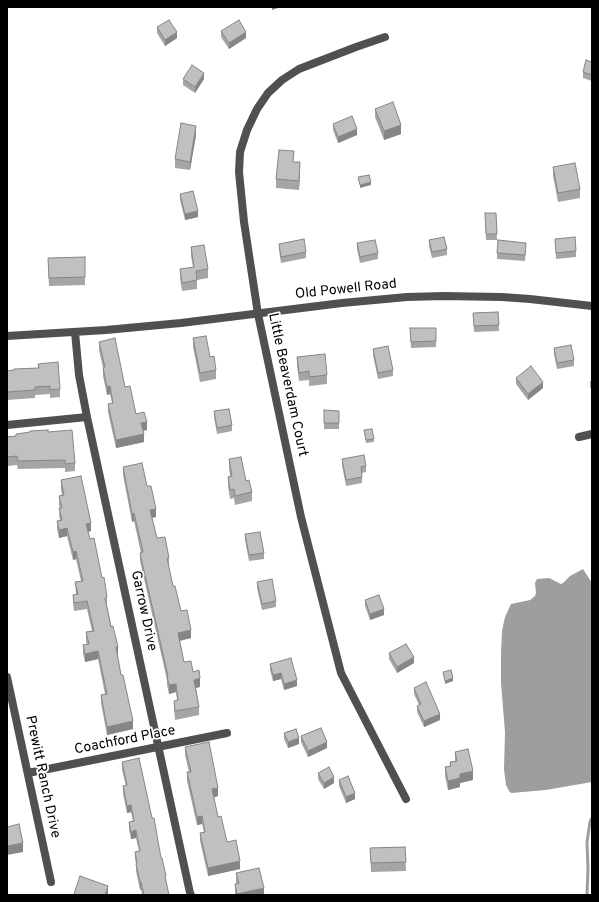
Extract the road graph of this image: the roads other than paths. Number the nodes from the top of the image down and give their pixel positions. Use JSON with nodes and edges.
{"nodes":[{"id":1,"x":385,"y":37,"type":"dead end"},
{"id":2,"x":592,"y":306,"type":"edge"},
{"id":3,"x":258,"y":314,"type":"junction"},
{"id":4,"x":75,"y":332,"type":"junction"},
{"id":5,"x":7,"y":336,"type":"edge"},
{"id":6,"x":87,"y":417,"type":"junction"},
{"id":7,"x":7,"y":425,"type":"edge"},
{"id":8,"x":592,"y":434,"type":"edge"},
{"id":9,"x":579,"y":437,"type":"dead end"},
{"id":10,"x":7,"y":677,"type":"edge"},
{"id":11,"x":227,"y":733,"type":"dead end"},
{"id":12,"x":159,"y":747,"type":"junction"},
{"id":13,"x":28,"y":773,"type":"junction"},
{"id":14,"x":406,"y":799,"type":"dead end"},
{"id":15,"x":51,"y":882,"type":"dead end"},
{"id":16,"x":192,"y":895,"type":"edge"}],
"edges":[{"from":1,"to":3,"type":"street","name":"Little Beaverdam Court"},
{"from":2,"to":3,"type":"street","name":"Old Powell Road"},
{"from":3,"to":4,"type":"street","name":"Old Powell Road"},
{"from":3,"to":14,"type":"street","name":"Little Beaverdam Court"},
{"from":4,"to":5,"type":"street","name":"Old Powell Road"},
{"from":4,"to":6,"type":"street","name":"Garrow Drive"},
{"from":6,"to":7,"type":"street"},
{"from":6,"to":12,"type":"street","name":"Garrow Drive"},
{"from":8,"to":9,"type":"street"},
{"from":10,"to":13,"type":"street","name":"Prewitt Ranch Drive"},
{"from":11,"to":12,"type":"street","name":"Coachford Place"},
{"from":12,"to":13,"type":"street","name":"Coachford Place"},
{"from":12,"to":16,"type":"street","name":"Garrow Drive"},
{"from":13,"to":15,"type":"street","name":"Prewitt Ranch Drive"}]}
